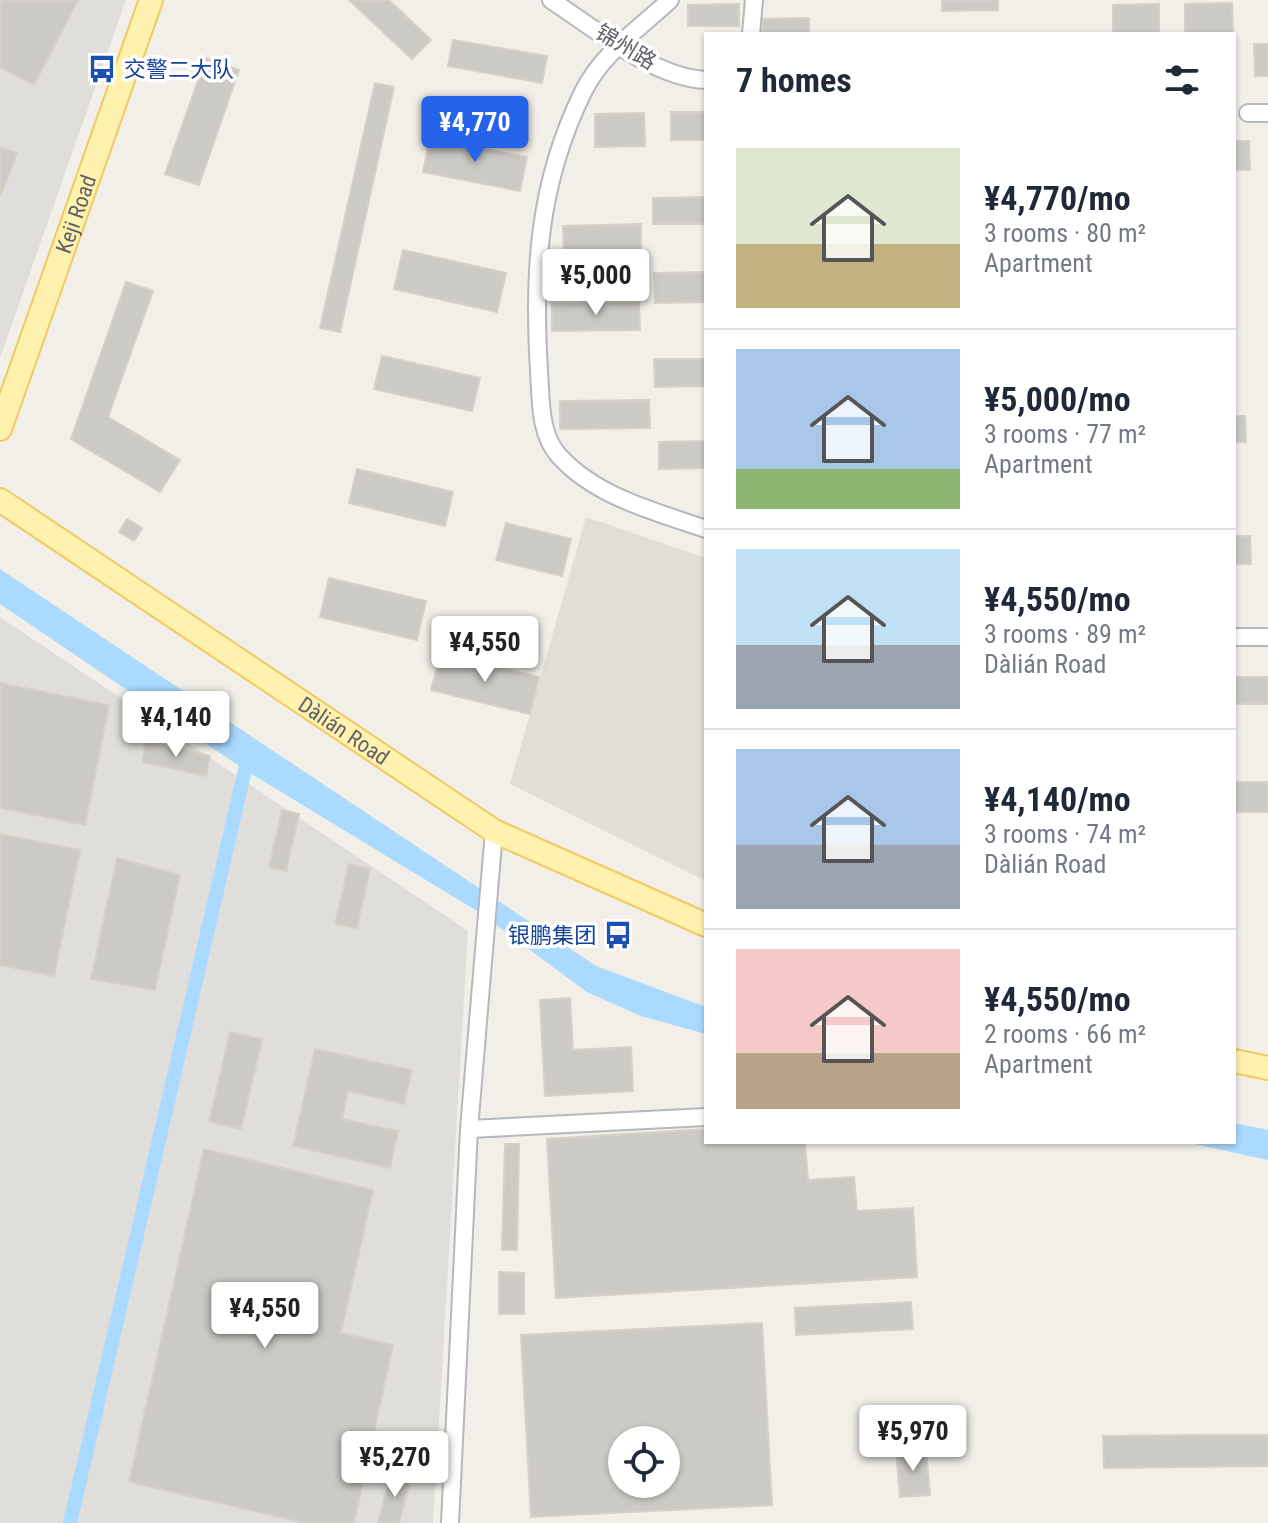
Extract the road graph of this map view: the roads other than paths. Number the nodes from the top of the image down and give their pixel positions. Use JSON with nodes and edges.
{"nodes":[{"id":1,"x":151,"y":0,"type":"edge"},
{"id":2,"x":551,"y":0,"type":"edge"},
{"id":3,"x":670,"y":0,"type":"edge"},
{"id":4,"x":754,"y":0,"type":"edge"},
{"id":5,"x":751,"y":32,"type":"edge"},
{"id":6,"x":617,"y":44,"type":"junction"},
{"id":7,"x":704,"y":80,"type":"edge"},
{"id":8,"x":1248,"y":113,"type":"dead end"},
{"id":9,"x":1268,"y":113,"type":"edge"},
{"id":10,"x":0,"y":429,"type":"edge"},
{"id":11,"x":0,"y":500,"type":"edge"},
{"id":12,"x":704,"y":528,"type":"edge"},
{"id":13,"x":1236,"y":637,"type":"edge"},
{"id":14,"x":1268,"y":637,"type":"edge"},
{"id":15,"x":494,"y":831,"type":"junction"},
{"id":16,"x":704,"y":924,"type":"edge"},
{"id":17,"x":1236,"y":1061,"type":"edge"},
{"id":18,"x":1268,"y":1068,"type":"edge"},
{"id":19,"x":704,"y":1117,"type":"edge"},
{"id":20,"x":469,"y":1129,"type":"junction"},
{"id":21,"x":450,"y":1523,"type":"edge"}],
"edges":[{"from":1,"to":10,"type":"main road","name":"Keji Road"},
{"from":2,"to":6,"type":"street","name":"锦州路"},
{"from":3,"to":6,"type":"street"},
{"from":4,"to":5,"type":"street"},
{"from":6,"to":7,"type":"street","name":"锦州路"},
{"from":6,"to":12,"type":"street"},
{"from":8,"to":9,"type":"street"},
{"from":11,"to":15,"type":"main road","name":"Dàlián Road"},
{"from":13,"to":14,"type":"street"},
{"from":15,"to":16,"type":"main road","name":"Dàlián Road"},
{"from":15,"to":20,"type":"street"},
{"from":17,"to":18,"type":"main road"},
{"from":19,"to":20,"type":"street"},
{"from":20,"to":21,"type":"street"}]}
